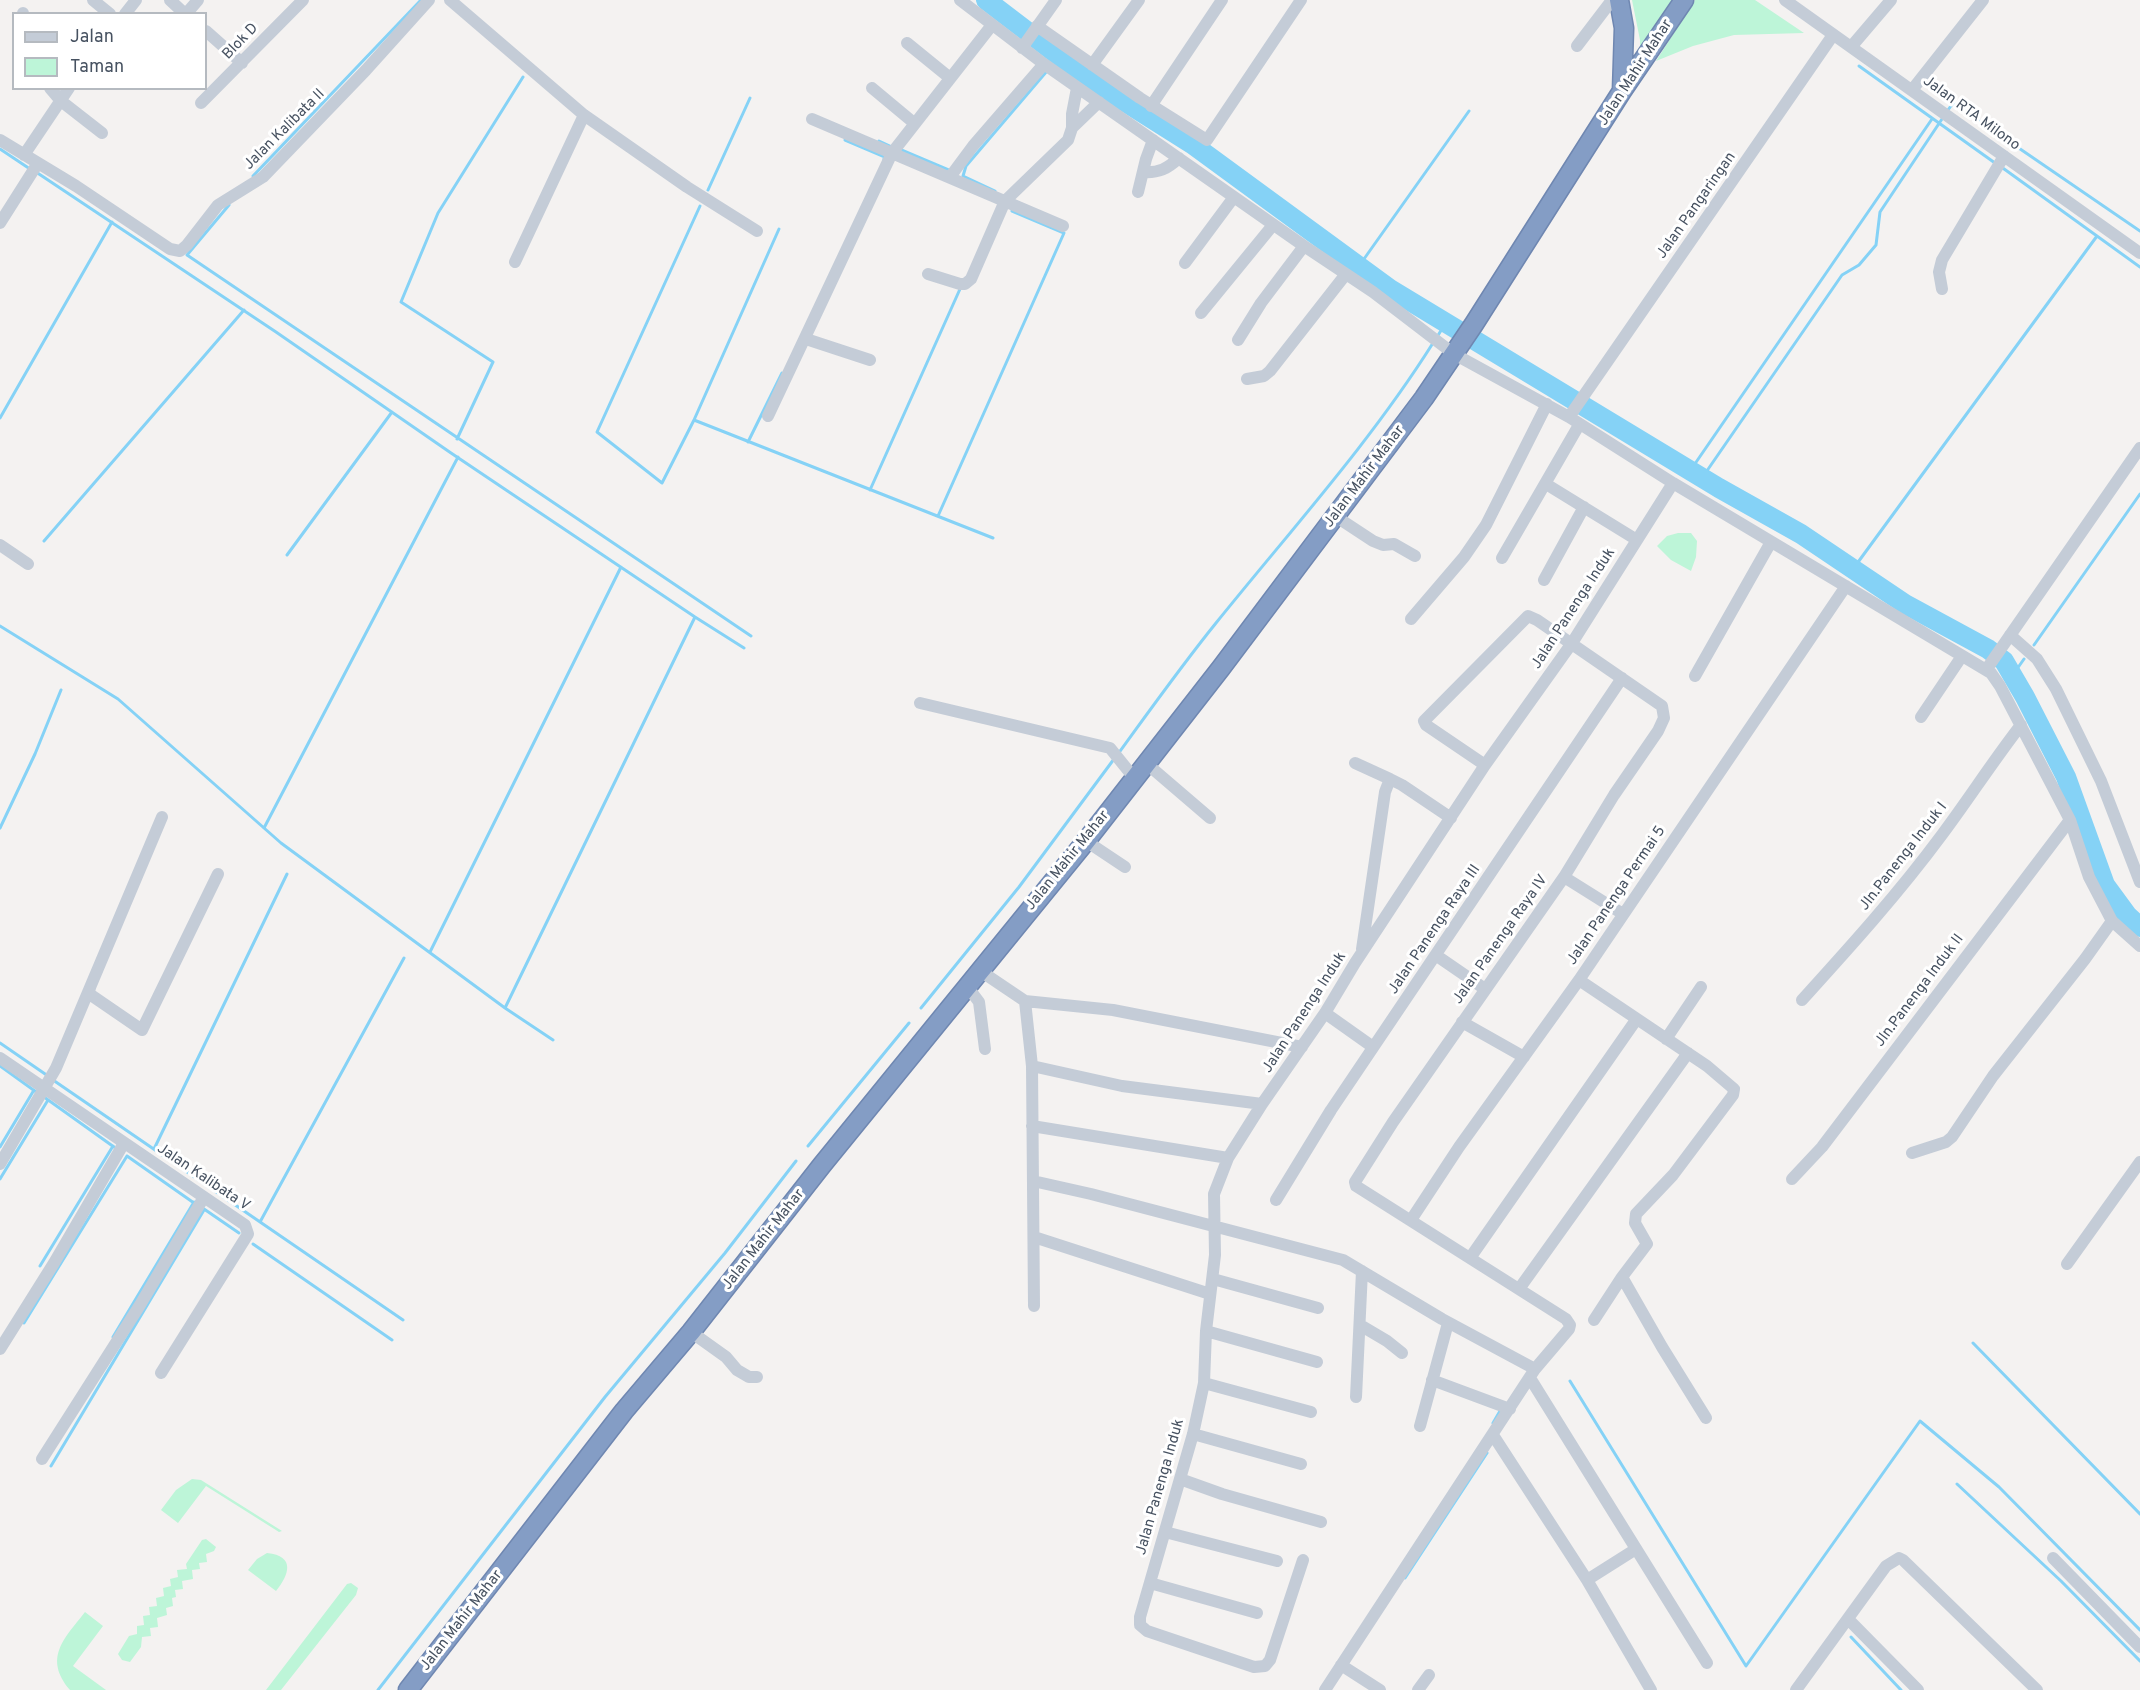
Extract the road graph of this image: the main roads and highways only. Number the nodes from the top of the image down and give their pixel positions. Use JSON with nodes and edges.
{"nodes":[{"id":1,"x":1619,"y":0,"type":"edge"},
{"id":2,"x":1684,"y":0,"type":"edge"},
{"id":3,"x":1622,"y":91,"type":"junction"},
{"id":4,"x":408,"y":1690,"type":"edge"}],
"edges":[{"from":1,"to":3,"type":"highway"},
{"from":2,"to":3,"type":"highway","name":"Jalan Mahir Mahar"},
{"from":3,"to":4,"type":"highway","name":"Jalan Mahir Mahar"}]}
